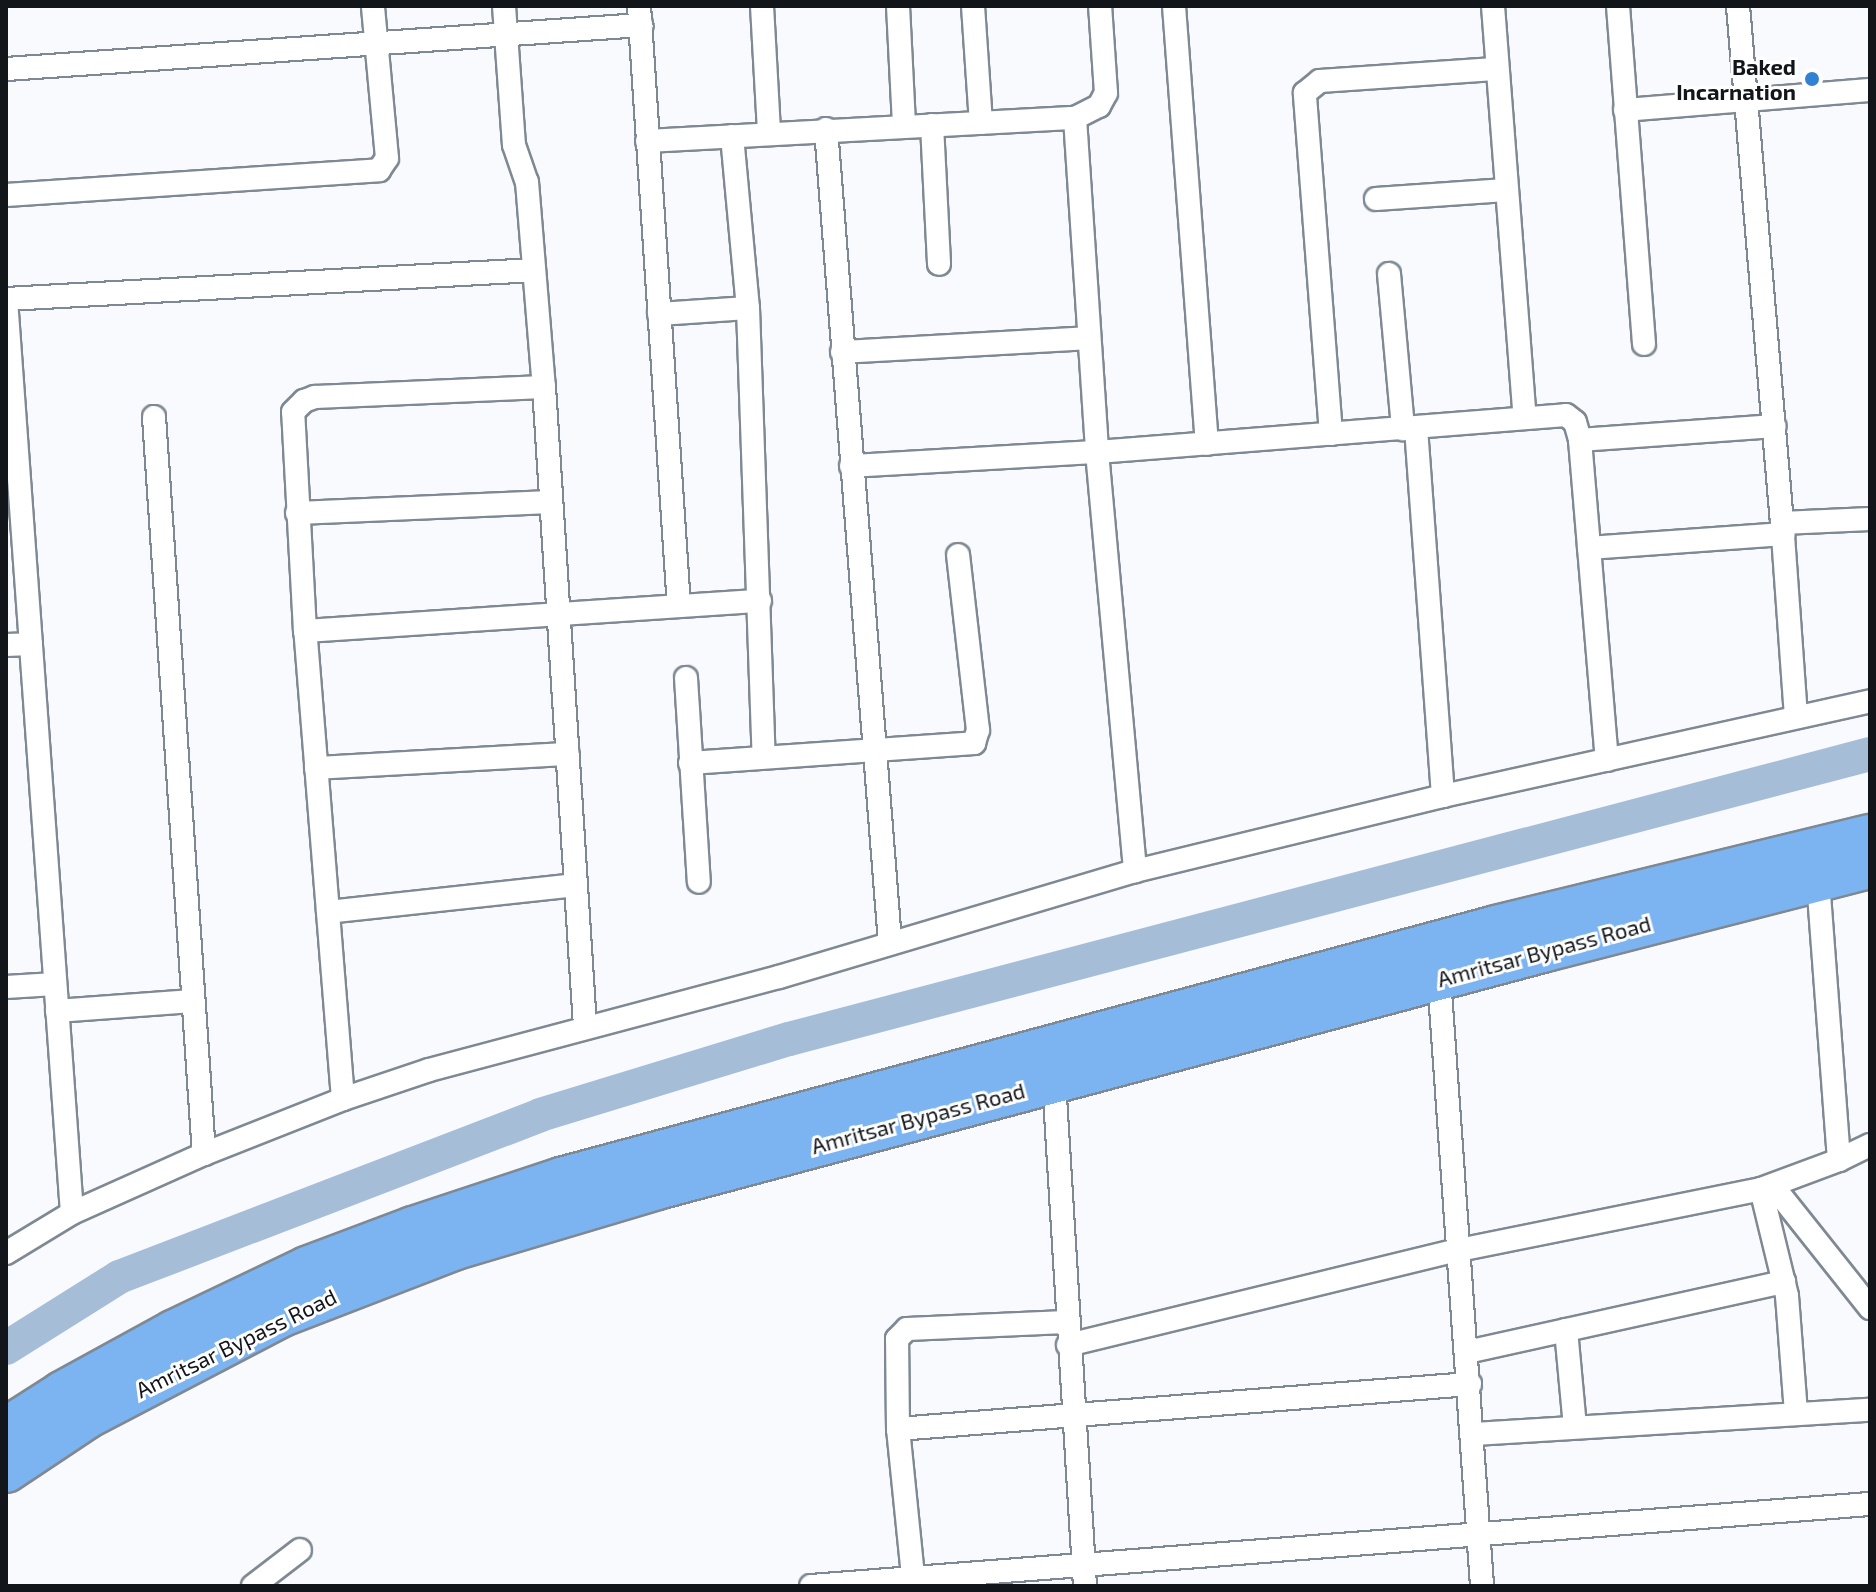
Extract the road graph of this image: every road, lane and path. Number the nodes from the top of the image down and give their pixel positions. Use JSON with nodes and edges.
{"nodes":[{"id":1,"x":373,"y":6,"type":"edge"},
{"id":2,"x":504,"y":6,"type":"edge"},
{"id":3,"x":762,"y":6,"type":"edge"},
{"id":4,"x":898,"y":6,"type":"edge"},
{"id":5,"x":973,"y":6,"type":"edge"},
{"id":6,"x":1100,"y":6,"type":"edge"},
{"id":7,"x":1174,"y":6,"type":"edge"},
{"id":8,"x":1493,"y":6,"type":"edge"},
{"id":9,"x":1618,"y":6,"type":"edge"},
{"id":10,"x":1738,"y":6,"type":"edge"},
{"id":11,"x":640,"y":16,"type":"edge"},
{"id":12,"x":506,"y":33,"type":"junction"},
{"id":13,"x":376,"y":42,"type":"junction"},
{"id":14,"x":6,"y":69,"type":"edge"},
{"id":15,"x":1495,"y":69,"type":"junction"},
{"id":16,"x":1870,"y":90,"type":"edge"},
{"id":17,"x":1745,"y":99,"type":"junction"},
{"id":18,"x":1625,"y":110,"type":"junction"},
{"id":19,"x":1075,"y":118,"type":"junction"},
{"id":20,"x":981,"y":123,"type":"junction"},
{"id":21,"x":932,"y":125,"type":"junction"},
{"id":22,"x":904,"y":126,"type":"junction"},
{"id":23,"x":826,"y":129,"type":"junction"},
{"id":24,"x":769,"y":133,"type":"junction"},
{"id":25,"x":732,"y":136,"type":"junction"},
{"id":26,"x":647,"y":141,"type":"junction"},
{"id":27,"x":1506,"y":190,"type":"junction"},
{"id":28,"x":6,"y":195,"type":"edge"},
{"id":29,"x":1376,"y":199,"type":"dead end"},
{"id":30,"x":939,"y":264,"type":"dead end"},
{"id":31,"x":534,"y":270,"type":"junction"},
{"id":32,"x":1389,"y":274,"type":"dead end"},
{"id":33,"x":6,"y":299,"type":"edge"},
{"id":34,"x":748,"y":308,"type":"junction"},
{"id":35,"x":659,"y":314,"type":"junction"},
{"id":36,"x":1089,"y":338,"type":"junction"},
{"id":37,"x":1644,"y":344,"type":"dead end"},
{"id":38,"x":842,"y":352,"type":"junction"},
{"id":39,"x":9,"y":376,"type":"edge"},
{"id":40,"x":544,"y":387,"type":"junction"},
{"id":41,"x":154,"y":417,"type":"dead end"},
{"id":42,"x":1525,"y":418,"type":"junction"},
{"id":43,"x":1774,"y":426,"type":"junction"},
{"id":44,"x":1409,"y":428,"type":"junction"},
{"id":45,"x":1331,"y":434,"type":"junction"},
{"id":46,"x":1580,"y":440,"type":"junction"},
{"id":47,"x":1207,"y":444,"type":"junction"},
{"id":48,"x":1097,"y":452,"type":"junction"},
{"id":49,"x":851,"y":466,"type":"junction"},
{"id":50,"x":551,"y":502,"type":"junction"},
{"id":51,"x":297,"y":513,"type":"junction"},
{"id":52,"x":1870,"y":519,"type":"edge"},
{"id":53,"x":1783,"y":528,"type":"junction"},
{"id":54,"x":1589,"y":548,"type":"junction"},
{"id":55,"x":958,"y":555,"type":"dead end"},
{"id":56,"x":760,"y":601,"type":"junction"},
{"id":57,"x":679,"y":606,"type":"junction"},
{"id":58,"x":556,"y":617,"type":"junction"},
{"id":59,"x":305,"y":631,"type":"junction"},
{"id":60,"x":31,"y":644,"type":"junction"},
{"id":61,"x":6,"y":645,"type":"edge"},
{"id":62,"x":686,"y":678,"type":"dead end"},
{"id":63,"x":1870,"y":701,"type":"edge"},
{"id":64,"x":1796,"y":717,"type":"junction"},
{"id":65,"x":874,"y":751,"type":"junction"},
{"id":66,"x":568,"y":754,"type":"junction"},
{"id":67,"x":764,"y":757,"type":"junction"},
{"id":68,"x":1607,"y":760,"type":"junction"},
{"id":69,"x":690,"y":763,"type":"junction"},
{"id":70,"x":316,"y":768,"type":"junction"},
{"id":71,"x":1443,"y":796,"type":"junction"},
{"id":72,"x":1870,"y":836,"type":"edge"},
{"id":73,"x":1870,"y":867,"type":"edge"},
{"id":74,"x":1135,"y":871,"type":"junction"},
{"id":75,"x":699,"y":882,"type":"dead end"},
{"id":76,"x":1818,"y":882,"type":"junction"},
{"id":77,"x":575,"y":885,"type":"junction"},
{"id":78,"x":328,"y":912,"type":"junction"},
{"id":79,"x":890,"y":943,"type":"junction"},
{"id":80,"x":1439,"y":978,"type":"junction"},
{"id":81,"x":55,"y":984,"type":"junction"},
{"id":82,"x":6,"y":987,"type":"edge"},
{"id":83,"x":192,"y":1001,"type":"junction"},
{"id":84,"x":57,"y":1011,"type":"junction"},
{"id":85,"x":585,"y":1027,"type":"junction"},
{"id":86,"x":1054,"y":1081,"type":"junction"},
{"id":87,"x":343,"y":1099,"type":"junction"},
{"id":88,"x":1870,"y":1145,"type":"edge"},
{"id":89,"x":204,"y":1154,"type":"junction"},
{"id":90,"x":1839,"y":1160,"type":"junction"},
{"id":91,"x":1767,"y":1188,"type":"junction"},
{"id":92,"x":72,"y":1213,"type":"junction"},
{"id":93,"x":1459,"y":1250,"type":"junction"},
{"id":94,"x":6,"y":1253,"type":"edge"},
{"id":95,"x":1784,"y":1282,"type":"junction"},
{"id":96,"x":1870,"y":1308,"type":"edge"},
{"id":97,"x":1066,"y":1322,"type":"junction"},
{"id":98,"x":1566,"y":1330,"type":"junction"},
{"id":99,"x":1068,"y":1345,"type":"junction"},
{"id":100,"x":1467,"y":1352,"type":"junction"},
{"id":101,"x":1470,"y":1384,"type":"junction"},
{"id":102,"x":1870,"y":1410,"type":"edge"},
{"id":103,"x":1796,"y":1413,"type":"junction"},
{"id":104,"x":1074,"y":1415,"type":"junction"},
{"id":105,"x":1575,"y":1427,"type":"junction"},
{"id":106,"x":6,"y":1429,"type":"edge"},
{"id":107,"x":898,"y":1429,"type":"junction"},
{"id":108,"x":1473,"y":1434,"type":"junction"},
{"id":109,"x":6,"y":1471,"type":"edge"},
{"id":110,"x":1870,"y":1504,"type":"edge"},
{"id":111,"x":1478,"y":1535,"type":"junction"},
{"id":112,"x":300,"y":1550,"type":"dead end"},
{"id":113,"x":1084,"y":1563,"type":"junction"},
{"id":114,"x":914,"y":1582,"type":"edge"},
{"id":115,"x":253,"y":1586,"type":"edge"},
{"id":116,"x":811,"y":1586,"type":"edge"},
{"id":117,"x":1085,"y":1586,"type":"edge"},
{"id":118,"x":1482,"y":1586,"type":"edge"}],
"edges":[{"from":1,"to":13,"type":"street"},
{"from":2,"to":12,"type":"street"},
{"from":3,"to":24,"type":"street"},
{"from":4,"to":22,"type":"street"},
{"from":5,"to":20,"type":"street"},
{"from":6,"to":19,"type":"street"},
{"from":7,"to":47,"type":"street"},
{"from":8,"to":15,"type":"street"},
{"from":9,"to":18,"type":"street"},
{"from":10,"to":17,"type":"street"},
{"from":11,"to":12,"type":"street"},
{"from":11,"to":26,"type":"street"},
{"from":12,"to":13,"type":"street"},
{"from":12,"to":31,"type":"street"},
{"from":13,"to":14,"type":"street"},
{"from":13,"to":28,"type":"street"},
{"from":15,"to":27,"type":"street"},
{"from":15,"to":45,"type":"street"},
{"from":16,"to":17,"type":"street"},
{"from":17,"to":18,"type":"street"},
{"from":17,"to":43,"type":"street"},
{"from":18,"to":37,"type":"street"},
{"from":19,"to":20,"type":"street"},
{"from":19,"to":36,"type":"street"},
{"from":20,"to":21,"type":"street"},
{"from":21,"to":22,"type":"street"},
{"from":21,"to":30,"type":"street"},
{"from":22,"to":23,"type":"street"},
{"from":23,"to":24,"type":"street"},
{"from":23,"to":38,"type":"street"},
{"from":24,"to":25,"type":"street"},
{"from":25,"to":26,"type":"street"},
{"from":25,"to":34,"type":"street"},
{"from":26,"to":35,"type":"street"},
{"from":27,"to":29,"type":"street"},
{"from":27,"to":42,"type":"street"},
{"from":31,"to":33,"type":"street"},
{"from":31,"to":40,"type":"street"},
{"from":32,"to":44,"type":"street"},
{"from":33,"to":39,"type":"street"},
{"from":34,"to":35,"type":"street"},
{"from":34,"to":56,"type":"street"},
{"from":35,"to":57,"type":"street"},
{"from":36,"to":38,"type":"street"},
{"from":36,"to":48,"type":"street"},
{"from":38,"to":49,"type":"street"},
{"from":39,"to":60,"type":"street"},
{"from":40,"to":50,"type":"street"},
{"from":40,"to":51,"type":"street"},
{"from":41,"to":83,"type":"street"},
{"from":42,"to":44,"type":"street"},
{"from":42,"to":46,"type":"street"},
{"from":43,"to":46,"type":"street"},
{"from":43,"to":53,"type":"street"},
{"from":44,"to":45,"type":"street"},
{"from":44,"to":71,"type":"street"},
{"from":45,"to":47,"type":"street"},
{"from":46,"to":54,"type":"street"},
{"from":47,"to":48,"type":"street"},
{"from":48,"to":49,"type":"street"},
{"from":48,"to":74,"type":"street"},
{"from":49,"to":65,"type":"street"},
{"from":50,"to":51,"type":"street"},
{"from":50,"to":58,"type":"street"},
{"from":51,"to":59,"type":"street"},
{"from":52,"to":53,"type":"street"},
{"from":53,"to":54,"type":"street"},
{"from":53,"to":64,"type":"street"},
{"from":54,"to":68,"type":"street"},
{"from":55,"to":65,"type":"street"},
{"from":56,"to":57,"type":"street"},
{"from":56,"to":67,"type":"street"},
{"from":57,"to":58,"type":"street"},
{"from":58,"to":59,"type":"street"},
{"from":58,"to":66,"type":"street"},
{"from":59,"to":70,"type":"street"},
{"from":60,"to":61,"type":"street"},
{"from":60,"to":81,"type":"street"},
{"from":62,"to":69,"type":"street"},
{"from":63,"to":64,"type":"street"},
{"from":64,"to":68,"type":"street"},
{"from":65,"to":67,"type":"street"},
{"from":65,"to":79,"type":"street"},
{"from":66,"to":70,"type":"street"},
{"from":66,"to":77,"type":"street"},
{"from":67,"to":69,"type":"street"},
{"from":68,"to":71,"type":"street"},
{"from":69,"to":75,"type":"street"},
{"from":70,"to":78,"type":"street"},
{"from":71,"to":74,"type":"street"},
{"from":72,"to":106,"type":"highway","name":"Amritsar Bypass Road"},
{"from":73,"to":76,"type":"highway","name":"Amritsar Bypass Road"},
{"from":74,"to":79,"type":"street"},
{"from":76,"to":80,"type":"highway","name":"Amritsar Bypass Road"},
{"from":76,"to":90,"type":"street"},
{"from":77,"to":78,"type":"street"},
{"from":77,"to":85,"type":"street"},
{"from":78,"to":87,"type":"street"},
{"from":79,"to":85,"type":"street"},
{"from":80,"to":86,"type":"highway","name":"Amritsar Bypass Road"},
{"from":80,"to":93,"type":"street"},
{"from":81,"to":82,"type":"street"},
{"from":81,"to":84,"type":"street"},
{"from":83,"to":84,"type":"street"},
{"from":83,"to":89,"type":"street"},
{"from":84,"to":92,"type":"street"},
{"from":85,"to":87,"type":"street"},
{"from":86,"to":97,"type":"street"},
{"from":86,"to":109,"type":"highway","name":"Amritsar Bypass Road"},
{"from":87,"to":89,"type":"street"},
{"from":88,"to":90,"type":"street"},
{"from":89,"to":92,"type":"street"},
{"from":90,"to":91,"type":"street"},
{"from":91,"to":93,"type":"street"},
{"from":91,"to":95,"type":"street"},
{"from":91,"to":96,"type":"street"},
{"from":92,"to":94,"type":"street"},
{"from":93,"to":99,"type":"street"},
{"from":93,"to":100,"type":"street"},
{"from":95,"to":98,"type":"street"},
{"from":95,"to":103,"type":"street"},
{"from":97,"to":99,"type":"street"},
{"from":97,"to":107,"type":"street"},
{"from":98,"to":100,"type":"street"},
{"from":98,"to":105,"type":"street"},
{"from":99,"to":104,"type":"street"},
{"from":100,"to":101,"type":"street"},
{"from":101,"to":104,"type":"street"},
{"from":101,"to":108,"type":"street"},
{"from":102,"to":103,"type":"street"},
{"from":103,"to":105,"type":"street"},
{"from":104,"to":107,"type":"street"},
{"from":104,"to":113,"type":"street"},
{"from":105,"to":108,"type":"street"},
{"from":107,"to":114,"type":"street"},
{"from":108,"to":111,"type":"street"},
{"from":110,"to":111,"type":"street"},
{"from":111,"to":113,"type":"street"},
{"from":111,"to":118,"type":"street"},
{"from":112,"to":115,"type":"street"},
{"from":113,"to":114,"type":"street"},
{"from":113,"to":117,"type":"street"},
{"from":114,"to":116,"type":"street"}]}
